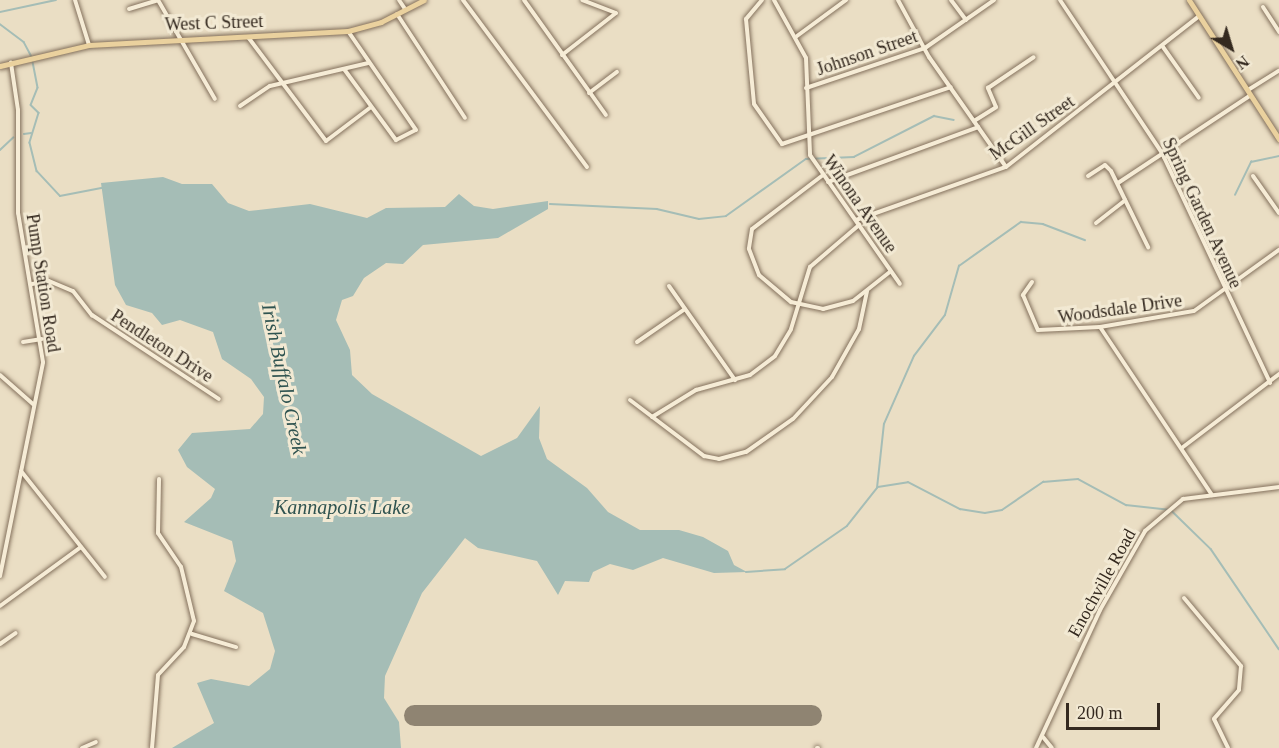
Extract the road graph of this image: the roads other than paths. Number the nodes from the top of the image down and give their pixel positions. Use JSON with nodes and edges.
{"nodes":[{"id":1,"x":75,"y":0,"type":"edge"},
{"id":2,"x":158,"y":0,"type":"edge"},
{"id":3,"x":399,"y":0,"type":"edge"},
{"id":4,"x":424,"y":0,"type":"edge"},
{"id":5,"x":463,"y":0,"type":"edge"},
{"id":6,"x":524,"y":0,"type":"edge"},
{"id":7,"x":582,"y":0,"type":"edge"},
{"id":8,"x":762,"y":0,"type":"edge"},
{"id":9,"x":774,"y":0,"type":"edge"},
{"id":10,"x":832,"y":0,"type":"edge"},
{"id":11,"x":846,"y":0,"type":"edge"},
{"id":12,"x":898,"y":0,"type":"edge"},
{"id":13,"x":951,"y":0,"type":"edge"},
{"id":14,"x":994,"y":0,"type":"edge"},
{"id":15,"x":1060,"y":0,"type":"edge"},
{"id":16,"x":1189,"y":0,"type":"edge"},
{"id":17,"x":837,"y":7,"type":"junction"},
{"id":18,"x":1263,"y":7,"type":"dead end"},
{"id":19,"x":129,"y":9,"type":"dead end"},
{"id":20,"x":405,"y":9,"type":"junction"},
{"id":21,"x":397,"y":14,"type":"junction"},
{"id":22,"x":1200,"y":15,"type":"junction"},
{"id":23,"x":966,"y":20,"type":"junction"},
{"id":24,"x":348,"y":31,"type":"junction"},
{"id":25,"x":1279,"y":32,"type":"edge"},
{"id":26,"x":796,"y":36,"type":"junction"},
{"id":27,"x":248,"y":37,"type":"junction"},
{"id":28,"x":181,"y":39,"type":"junction"},
{"id":29,"x":89,"y":45,"type":"junction"},
{"id":30,"x":1163,"y":47,"type":"junction"},
{"id":31,"x":925,"y":48,"type":"junction"},
{"id":32,"x":562,"y":55,"type":"junction"},
{"id":33,"x":1034,"y":57,"type":"dead end"},
{"id":34,"x":11,"y":63,"type":"junction"},
{"id":35,"x":368,"y":63,"type":"junction"},
{"id":36,"x":0,"y":66,"type":"edge"},
{"id":37,"x":344,"y":69,"type":"junction"},
{"id":38,"x":1279,"y":71,"type":"edge"},
{"id":39,"x":617,"y":72,"type":"dead end"},
{"id":40,"x":282,"y":82,"type":"junction"},
{"id":41,"x":1116,"y":84,"type":"junction"},
{"id":42,"x":951,"y":87,"type":"junction"},
{"id":43,"x":806,"y":88,"type":"junction"},
{"id":44,"x":589,"y":93,"type":"junction"},
{"id":45,"x":1250,"y":93,"type":"junction"},
{"id":46,"x":1199,"y":98,"type":"dead end"},
{"id":47,"x":215,"y":99,"type":"dead end"},
{"id":48,"x":240,"y":106,"type":"dead end"},
{"id":49,"x":371,"y":107,"type":"junction"},
{"id":50,"x":606,"y":115,"type":"dead end"},
{"id":51,"x":465,"y":118,"type":"dead end"},
{"id":52,"x":974,"y":121,"type":"junction"},
{"id":53,"x":978,"y":128,"type":"junction"},
{"id":54,"x":805,"y":137,"type":"junction"},
{"id":55,"x":1279,"y":139,"type":"edge"},
{"id":56,"x":1162,"y":153,"type":"junction"},
{"id":57,"x":587,"y":167,"type":"dead end"},
{"id":58,"x":1006,"y":167,"type":"junction"},
{"id":59,"x":823,"y":175,"type":"junction"},
{"id":60,"x":1088,"y":176,"type":"dead end"},
{"id":61,"x":1253,"y":176,"type":"dead end"},
{"id":62,"x":828,"y":182,"type":"junction"},
{"id":63,"x":1118,"y":183,"type":"junction"},
{"id":64,"x":1125,"y":200,"type":"junction"},
{"id":65,"x":1279,"y":213,"type":"edge"},
{"id":66,"x":858,"y":222,"type":"junction"},
{"id":67,"x":1096,"y":223,"type":"dead end"},
{"id":68,"x":1148,"y":247,"type":"dead end"},
{"id":69,"x":1279,"y":250,"type":"edge"},
{"id":70,"x":891,"y":271,"type":"junction"},
{"id":71,"x":1032,"y":282,"type":"dead end"},
{"id":72,"x":32,"y":284,"type":"junction"},
{"id":73,"x":900,"y":284,"type":"dead end"},
{"id":74,"x":669,"y":286,"type":"dead end"},
{"id":75,"x":867,"y":291,"type":"junction"},
{"id":76,"x":1224,"y":291,"type":"junction"},
{"id":77,"x":796,"y":305,"type":"junction"},
{"id":78,"x":685,"y":309,"type":"junction"},
{"id":79,"x":1100,"y":327,"type":"junction"},
{"id":80,"x":42,"y":339,"type":"junction"},
{"id":81,"x":23,"y":342,"type":"dead end"},
{"id":82,"x":637,"y":342,"type":"dead end"},
{"id":83,"x":1279,"y":374,"type":"edge"},
{"id":84,"x":0,"y":375,"type":"edge"},
{"id":85,"x":735,"y":380,"type":"junction"},
{"id":86,"x":1270,"y":383,"type":"junction"},
{"id":87,"x":219,"y":399,"type":"dead end"},
{"id":88,"x":630,"y":400,"type":"dead end"},
{"id":89,"x":34,"y":405,"type":"junction"},
{"id":90,"x":652,"y":417,"type":"junction"},
{"id":91,"x":1183,"y":447,"type":"junction"},
{"id":92,"x":21,"y":471,"type":"junction"},
{"id":93,"x":159,"y":479,"type":"dead end"},
{"id":94,"x":1279,"y":487,"type":"edge"},
{"id":95,"x":1212,"y":495,"type":"junction"},
{"id":96,"x":81,"y":547,"type":"junction"},
{"id":97,"x":0,"y":576,"type":"edge"},
{"id":98,"x":105,"y":577,"type":"dead end"},
{"id":99,"x":1184,"y":598,"type":"dead end"},
{"id":100,"x":0,"y":606,"type":"edge"},
{"id":101,"x":16,"y":633,"type":"dead end"},
{"id":102,"x":192,"y":634,"type":"junction"},
{"id":103,"x":0,"y":644,"type":"edge"},
{"id":104,"x":236,"y":647,"type":"dead end"},
{"id":105,"x":1043,"y":737,"type":"junction"},
{"id":106,"x":96,"y":742,"type":"dead end"},
{"id":107,"x":82,"y":748,"type":"edge"},
{"id":108,"x":152,"y":748,"type":"edge"},
{"id":109,"x":1036,"y":748,"type":"edge"},
{"id":110,"x":1052,"y":748,"type":"edge"},
{"id":111,"x":1228,"y":748,"type":"edge"}],
"edges":[{"from":1,"to":29,"type":"street"},
{"from":2,"to":19,"type":"street"},
{"from":2,"to":28,"type":"street"},
{"from":3,"to":20,"type":"street"},
{"from":4,"to":20,"type":"main road","name":"West C Street"},
{"from":5,"to":57,"type":"street"},
{"from":6,"to":32,"type":"street"},
{"from":7,"to":32,"type":"street"},
{"from":8,"to":54,"type":"street"},
{"from":9,"to":26,"type":"street","name":"Winona Avenue"},
{"from":10,"to":17,"type":"street"},
{"from":11,"to":17,"type":"street"},
{"from":12,"to":31,"type":"street"},
{"from":13,"to":23,"type":"street"},
{"from":14,"to":23,"type":"street","name":"Johnson Street"},
{"from":15,"to":41,"type":"street","name":"Spring Garden Avenue"},
{"from":16,"to":22,"type":"main road"},
{"from":17,"to":26,"type":"street"},
{"from":18,"to":25,"type":"street"},
{"from":20,"to":21,"type":"main road","name":"West C Street"},
{"from":21,"to":24,"type":"main road","name":"West C Street"},
{"from":21,"to":51,"type":"street"},
{"from":22,"to":30,"type":"street","name":"McGill Street"},
{"from":22,"to":45,"type":"main road"},
{"from":23,"to":31,"type":"street","name":"Johnson Street"},
{"from":24,"to":27,"type":"main road","name":"West C Street"},
{"from":24,"to":35,"type":"street"},
{"from":26,"to":43,"type":"street","name":"Winona Avenue"},
{"from":27,"to":28,"type":"main road","name":"West C Street"},
{"from":27,"to":40,"type":"street"},
{"from":28,"to":29,"type":"main road","name":"West C Street"},
{"from":28,"to":47,"type":"street"},
{"from":29,"to":34,"type":"main road","name":"West C Street"},
{"from":30,"to":41,"type":"street","name":"McGill Street"},
{"from":30,"to":46,"type":"street"},
{"from":31,"to":42,"type":"street"},
{"from":31,"to":43,"type":"street","name":"Johnson Street"},
{"from":32,"to":44,"type":"street"},
{"from":33,"to":52,"type":"street"},
{"from":34,"to":36,"type":"main road","name":"West C Street"},
{"from":34,"to":72,"type":"street","name":"Pump Station Road"},
{"from":35,"to":37,"type":"street"},
{"from":35,"to":49,"type":"street"},
{"from":37,"to":40,"type":"street"},
{"from":37,"to":49,"type":"street"},
{"from":38,"to":45,"type":"street"},
{"from":39,"to":44,"type":"street"},
{"from":40,"to":48,"type":"street"},
{"from":40,"to":49,"type":"street"},
{"from":41,"to":56,"type":"street","name":"Spring Garden Avenue"},
{"from":41,"to":58,"type":"street","name":"McGill Street"},
{"from":42,"to":52,"type":"street"},
{"from":42,"to":54,"type":"street"},
{"from":43,"to":54,"type":"street","name":"Winona Avenue"},
{"from":44,"to":50,"type":"street"},
{"from":45,"to":55,"type":"main road"},
{"from":45,"to":56,"type":"street"},
{"from":52,"to":53,"type":"street"},
{"from":53,"to":58,"type":"street"},
{"from":53,"to":62,"type":"street"},
{"from":54,"to":59,"type":"street","name":"Winona Avenue"},
{"from":56,"to":63,"type":"street"},
{"from":56,"to":76,"type":"street","name":"Spring Garden Avenue"},
{"from":58,"to":66,"type":"street","name":"McGill Street"},
{"from":59,"to":62,"type":"street","name":"Winona Avenue"},
{"from":59,"to":77,"type":"street"},
{"from":60,"to":63,"type":"street"},
{"from":61,"to":65,"type":"street"},
{"from":62,"to":66,"type":"street","name":"Winona Avenue"},
{"from":63,"to":64,"type":"street"},
{"from":64,"to":67,"type":"street"},
{"from":64,"to":68,"type":"street"},
{"from":66,"to":70,"type":"street","name":"Winona Avenue"},
{"from":66,"to":77,"type":"street"},
{"from":69,"to":76,"type":"street","name":"Woodsdale Drive"},
{"from":70,"to":73,"type":"street","name":"Winona Avenue"},
{"from":70,"to":75,"type":"street"},
{"from":71,"to":79,"type":"street","name":"Woodsdale Drive"},
{"from":72,"to":80,"type":"street","name":"Pump Station Road"},
{"from":72,"to":87,"type":"street","name":"Pendleton Drive"},
{"from":74,"to":78,"type":"street"},
{"from":75,"to":77,"type":"street"},
{"from":75,"to":90,"type":"street"},
{"from":76,"to":79,"type":"street","name":"Woodsdale Drive"},
{"from":76,"to":86,"type":"street","name":"Spring Garden Avenue"},
{"from":77,"to":85,"type":"street"},
{"from":78,"to":82,"type":"street"},
{"from":78,"to":85,"type":"street"},
{"from":79,"to":91,"type":"street"},
{"from":80,"to":81,"type":"street"},
{"from":80,"to":89,"type":"street","name":"Pump Station Road"},
{"from":83,"to":86,"type":"street"},
{"from":84,"to":89,"type":"street"},
{"from":85,"to":90,"type":"street"},
{"from":86,"to":91,"type":"street"},
{"from":88,"to":90,"type":"street"},
{"from":89,"to":92,"type":"street","name":"Pump Station Road"},
{"from":91,"to":95,"type":"street"},
{"from":92,"to":96,"type":"street"},
{"from":92,"to":97,"type":"street","name":"Pump Station Road"},
{"from":93,"to":102,"type":"street"},
{"from":94,"to":95,"type":"street","name":"Enochville Road"},
{"from":95,"to":105,"type":"street","name":"Enochville Road"},
{"from":96,"to":98,"type":"street"},
{"from":96,"to":100,"type":"street"},
{"from":99,"to":111,"type":"street"},
{"from":101,"to":103,"type":"street"},
{"from":102,"to":104,"type":"street"},
{"from":102,"to":108,"type":"street"},
{"from":105,"to":109,"type":"street","name":"Enochville Road"},
{"from":105,"to":110,"type":"street"},
{"from":106,"to":107,"type":"street"}]}
